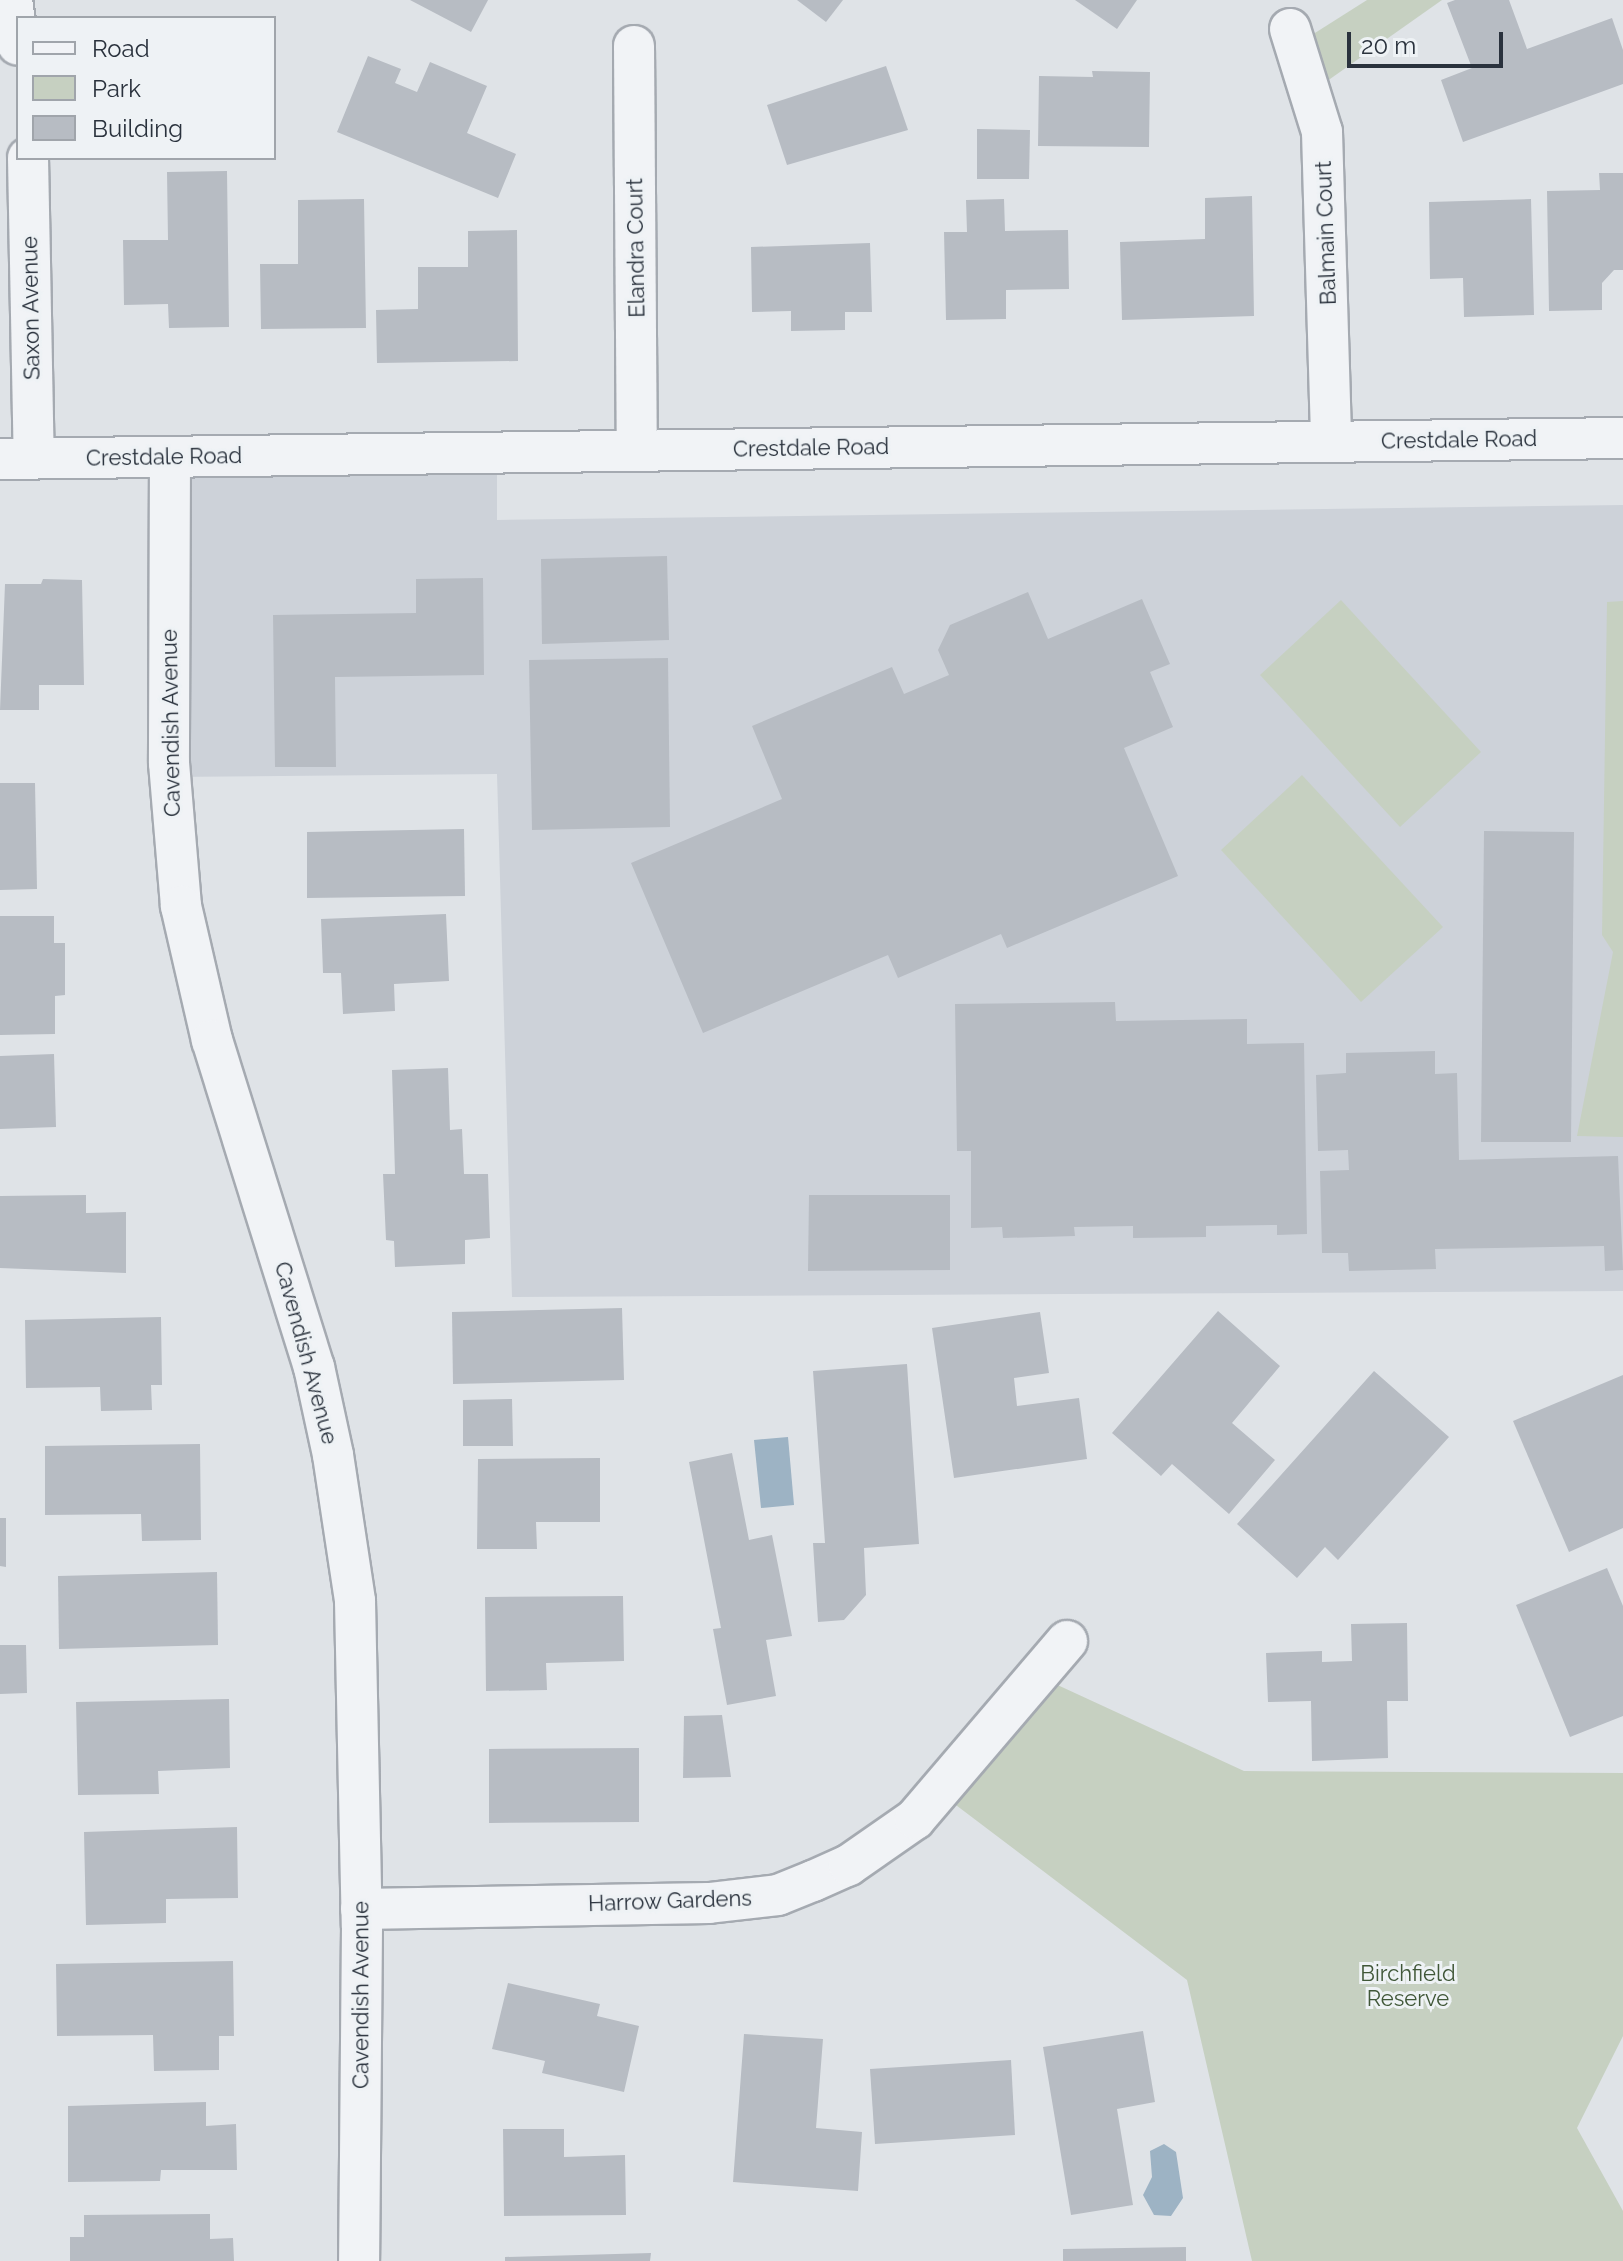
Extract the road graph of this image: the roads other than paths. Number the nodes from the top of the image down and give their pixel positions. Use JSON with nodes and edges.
{"nodes":[{"id":1,"x":12,"y":0,"type":"edge"},
{"id":2,"x":1290,"y":29,"type":"dead end"},
{"id":3,"x":16,"y":30,"type":"edge"},
{"id":4,"x":634,"y":46,"type":"dead end"},
{"id":5,"x":28,"y":160,"type":"edge"},
{"id":6,"x":1623,"y":438,"type":"edge"},
{"id":7,"x":1331,"y":442,"type":"junction"},
{"id":8,"x":637,"y":450,"type":"junction"},
{"id":9,"x":170,"y":457,"type":"junction"},
{"id":10,"x":17,"y":458,"type":"edge"},
{"id":11,"x":1067,"y":1641,"type":"dead end"},
{"id":12,"x":361,"y":1909,"type":"junction"},
{"id":13,"x":359,"y":2261,"type":"edge"}],
"edges":[{"from":1,"to":3,"type":"street"},
{"from":2,"to":7,"type":"street","name":"Balmain Court"},
{"from":4,"to":8,"type":"street","name":"Elandra Court"},
{"from":5,"to":10,"type":"street","name":"Saxon Avenue"},
{"from":6,"to":7,"type":"street","name":"Crestdale Road"},
{"from":7,"to":8,"type":"street","name":"Crestdale Road"},
{"from":8,"to":9,"type":"street","name":"Crestdale Road"},
{"from":9,"to":10,"type":"street","name":"Crestdale Road"},
{"from":9,"to":12,"type":"street","name":"Cavendish Avenue"},
{"from":11,"to":12,"type":"street","name":"Harrow Gardens"},
{"from":12,"to":13,"type":"street","name":"Cavendish Avenue"}]}
